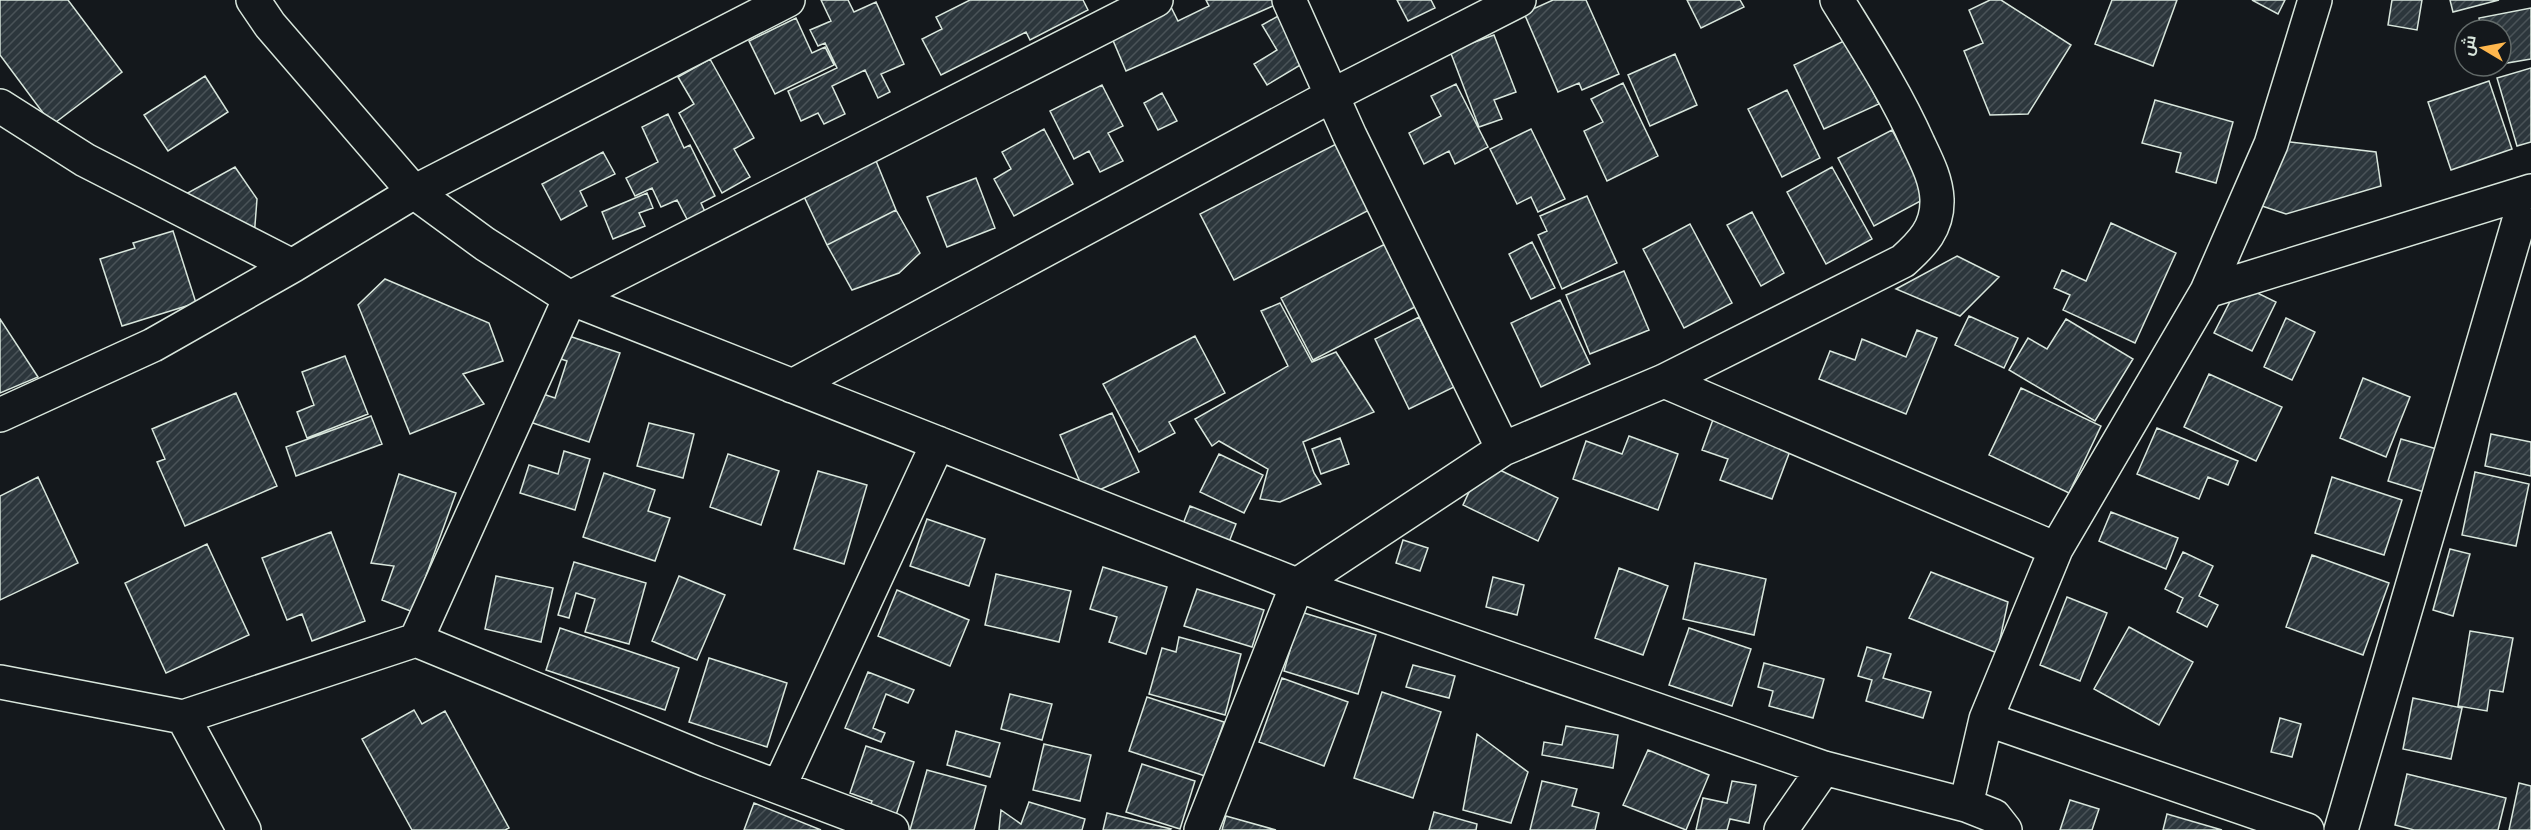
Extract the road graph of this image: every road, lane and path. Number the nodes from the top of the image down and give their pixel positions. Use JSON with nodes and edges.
{"nodes":[{"id":1,"x":253,"y":0,"type":"edge"},
{"id":2,"x":788,"y":0,"type":"edge"},
{"id":3,"x":1156,"y":0,"type":"edge"},
{"id":4,"x":1289,"y":0,"type":"edge"},
{"id":5,"x":1519,"y":0,"type":"edge"},
{"id":6,"x":1837,"y":0,"type":"edge"},
{"id":7,"x":2315,"y":0,"type":"edge"},
{"id":8,"x":1331,"y":96,"type":"junction"},
{"id":9,"x":0,"y":105,"type":"edge"},
{"id":10,"x":414,"y":192,"type":"junction"},
{"id":11,"x":2529,"y":192,"type":"edge"},
{"id":12,"x":292,"y":266,"type":"junction"},
{"id":13,"x":2207,"y":291,"type":"junction"},
{"id":14,"x":570,"y":298,"type":"junction"},
{"id":15,"x":1664,"y":381,"type":"junction"},
{"id":16,"x":792,"y":386,"type":"junction"},
{"id":17,"x":0,"y":415,"type":"edge"},
{"id":18,"x":938,"y":443,"type":"junction"},
{"id":19,"x":1503,"y":448,"type":"junction"},
{"id":20,"x":2056,"y":549,"type":"junction"},
{"id":21,"x":1297,"y":585,"type":"junction"},
{"id":22,"x":416,"y":640,"type":"junction"},
{"id":23,"x":0,"y":682,"type":"edge"},
{"id":24,"x":183,"y":717,"type":"junction"},
{"id":25,"x":1986,"y":719,"type":"junction"},
{"id":26,"x":1824,"y":768,"type":"junction"},
{"id":27,"x":779,"y":787,"type":"junction"},
{"id":28,"x":1966,"y":805,"type":"junction"},
{"id":29,"x":244,"y":830,"type":"edge"},
{"id":30,"x":892,"y":830,"type":"edge"},
{"id":31,"x":1201,"y":830,"type":"edge"},
{"id":32,"x":1781,"y":830,"type":"edge"},
{"id":33,"x":2005,"y":830,"type":"edge"},
{"id":34,"x":2307,"y":830,"type":"edge"},
{"id":35,"x":2341,"y":830,"type":"edge"}],
"edges":[{"from":1,"to":10,"type":"street"},
{"from":2,"to":10,"type":"street"},
{"from":3,"to":14,"type":"street"},
{"from":4,"to":8,"type":"street"},
{"from":5,"to":8,"type":"street"},
{"from":6,"to":15,"type":"street"},
{"from":7,"to":13,"type":"street"},
{"from":8,"to":16,"type":"street"},
{"from":8,"to":19,"type":"street"},
{"from":9,"to":12,"type":"street"},
{"from":10,"to":12,"type":"street"},
{"from":10,"to":14,"type":"street"},
{"from":11,"to":13,"type":"street"},
{"from":11,"to":35,"type":"street"},
{"from":12,"to":17,"type":"street"},
{"from":13,"to":20,"type":"street"},
{"from":14,"to":16,"type":"street"},
{"from":14,"to":22,"type":"street"},
{"from":15,"to":19,"type":"street"},
{"from":15,"to":20,"type":"street"},
{"from":16,"to":18,"type":"street"},
{"from":18,"to":21,"type":"street"},
{"from":18,"to":27,"type":"street"},
{"from":19,"to":21,"type":"street"},
{"from":20,"to":25,"type":"street"},
{"from":21,"to":26,"type":"street"},
{"from":21,"to":31,"type":"street"},
{"from":22,"to":24,"type":"street"},
{"from":22,"to":27,"type":"street"},
{"from":23,"to":24,"type":"street"},
{"from":24,"to":29,"type":"street"},
{"from":25,"to":28,"type":"street"},
{"from":25,"to":34,"type":"street"},
{"from":26,"to":28,"type":"street"},
{"from":26,"to":32,"type":"street"},
{"from":27,"to":30,"type":"street"},
{"from":28,"to":33,"type":"street"}]}
